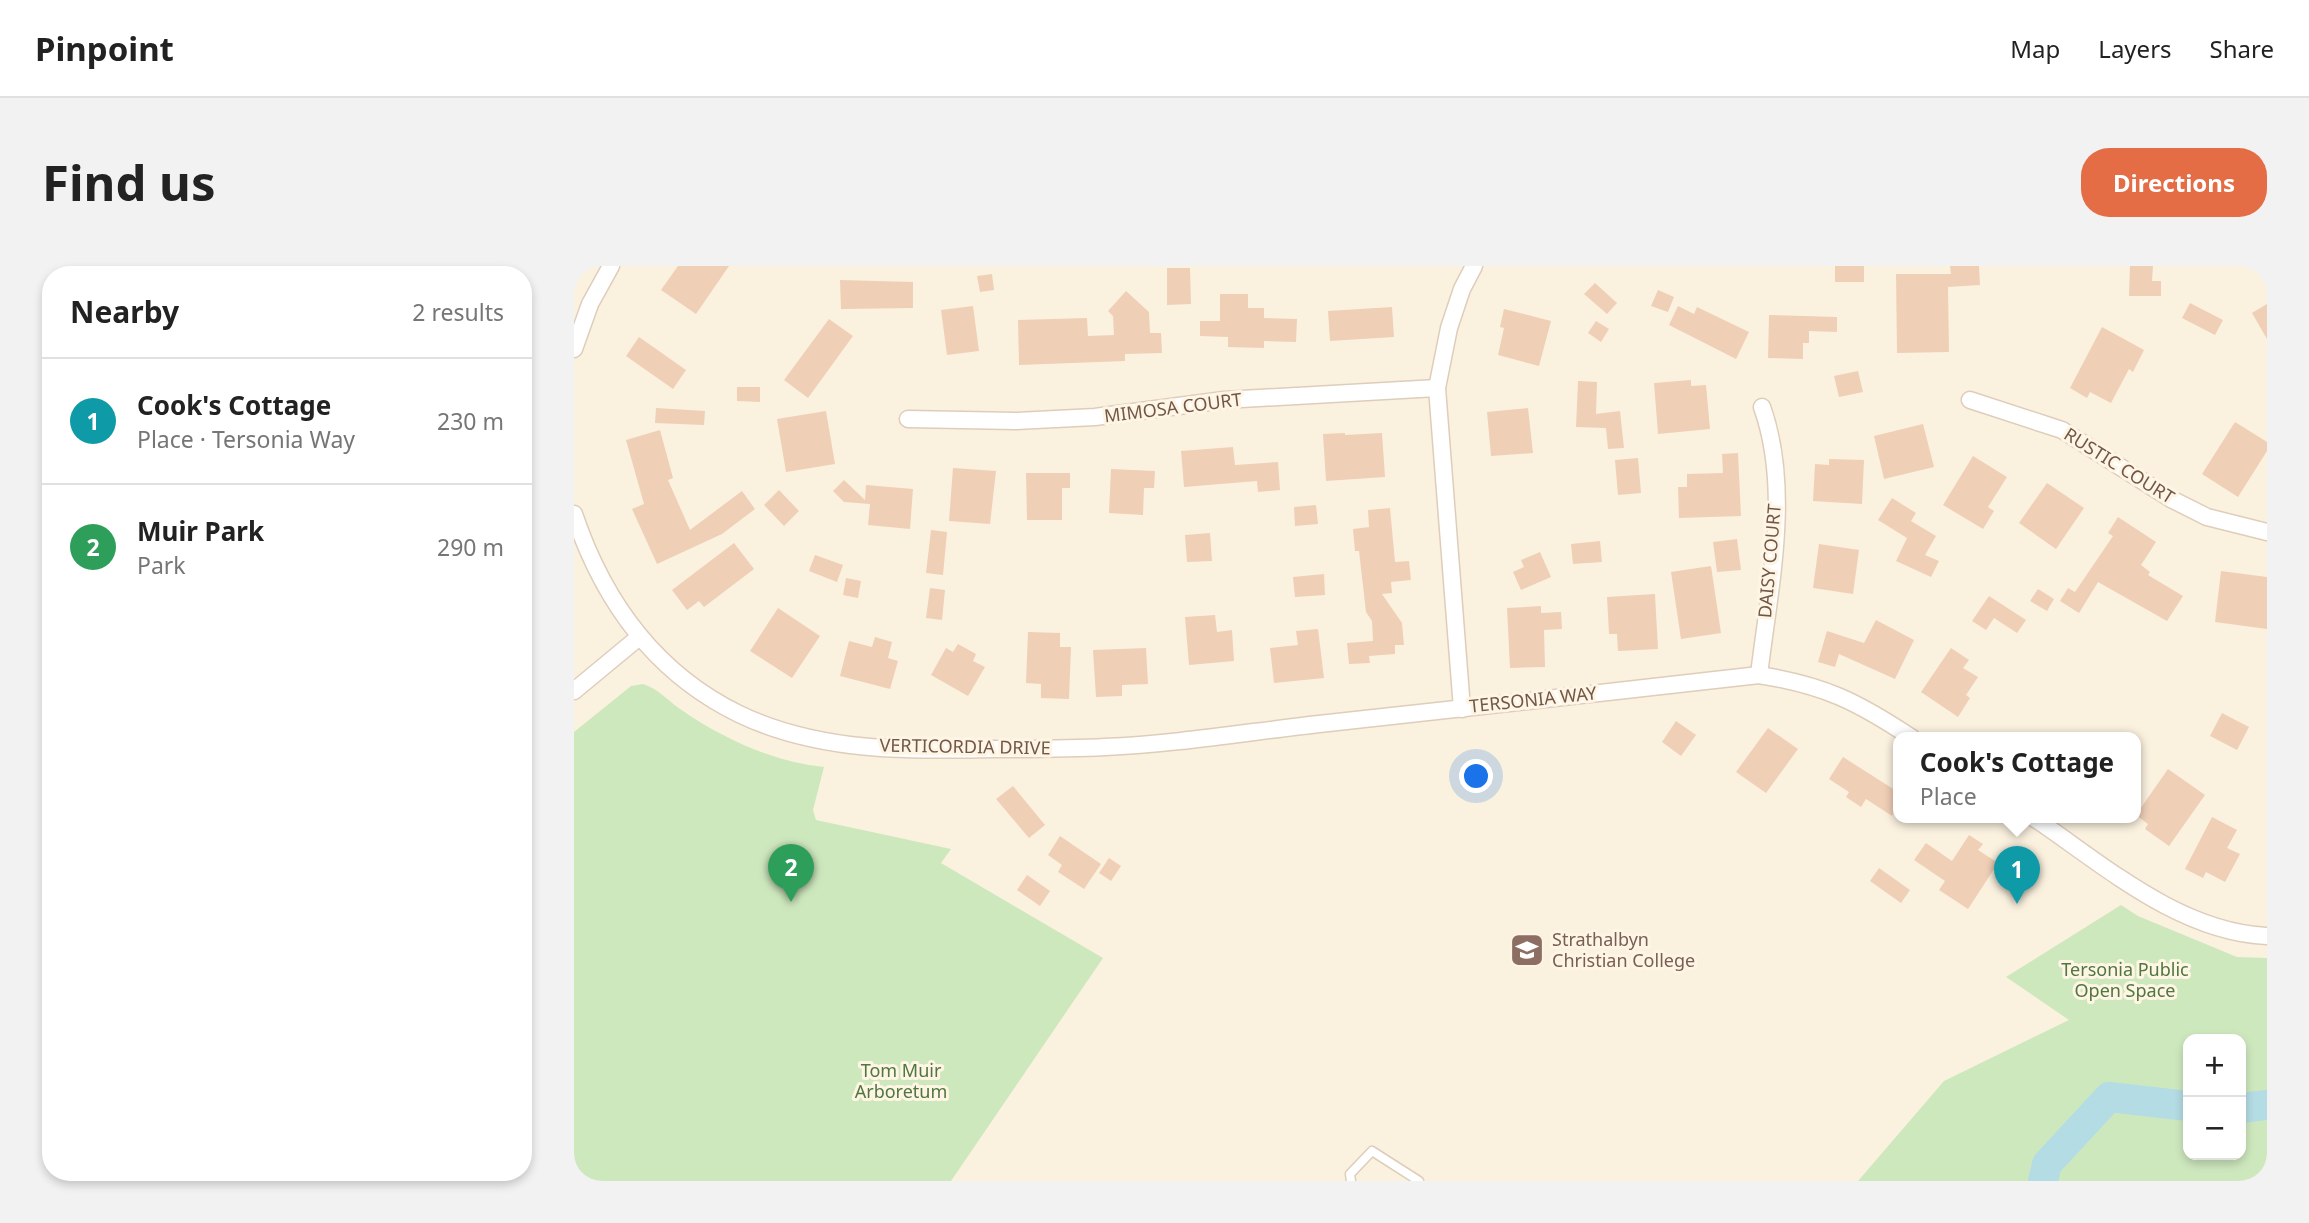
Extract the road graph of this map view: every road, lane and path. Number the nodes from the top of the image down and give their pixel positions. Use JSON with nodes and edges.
{"nodes":[{"id":1,"x":611,"y":266,"type":"edge"},
{"id":2,"x":1474,"y":266,"type":"edge"},
{"id":3,"x":574,"y":349,"type":"edge"},
{"id":4,"x":1437,"y":388,"type":"junction"},
{"id":5,"x":1970,"y":400,"type":"dead end"},
{"id":6,"x":1762,"y":407,"type":"dead end"},
{"id":7,"x":908,"y":419,"type":"dead end"},
{"id":8,"x":574,"y":514,"type":"edge"},
{"id":9,"x":2267,"y":532,"type":"edge"},
{"id":10,"x":638,"y":638,"type":"junction"},
{"id":11,"x":1759,"y":675,"type":"junction"},
{"id":12,"x":574,"y":691,"type":"edge"},
{"id":13,"x":1461,"y":709,"type":"junction"},
{"id":14,"x":1903,"y":732,"type":"edge"},
{"id":15,"x":2042,"y":823,"type":"edge"},
{"id":16,"x":2267,"y":936,"type":"edge"},
{"id":17,"x":1351,"y":1181,"type":"edge"},
{"id":18,"x":1419,"y":1181,"type":"edge"}],
"edges":[{"from":1,"to":3,"type":"street"},
{"from":2,"to":4,"type":"street","name":"TERSONIA WAY"},
{"from":4,"to":7,"type":"street","name":"MIMOSA COURT"},
{"from":4,"to":13,"type":"street","name":"TERSONIA WAY"},
{"from":5,"to":9,"type":"street","name":"RUSTIC COURT"},
{"from":6,"to":11,"type":"street","name":"DAISY COURT"},
{"from":8,"to":10,"type":"street","name":"VERTICORDIA DRIVE"},
{"from":10,"to":12,"type":"street"},
{"from":10,"to":13,"type":"street","name":"VERTICORDIA DRIVE"},
{"from":11,"to":13,"type":"street","name":"TERSONIA WAY"},
{"from":11,"to":14,"type":"street","name":"TERSONIA WAY"},
{"from":15,"to":16,"type":"street"},
{"from":17,"to":18,"type":"lane"}]}
